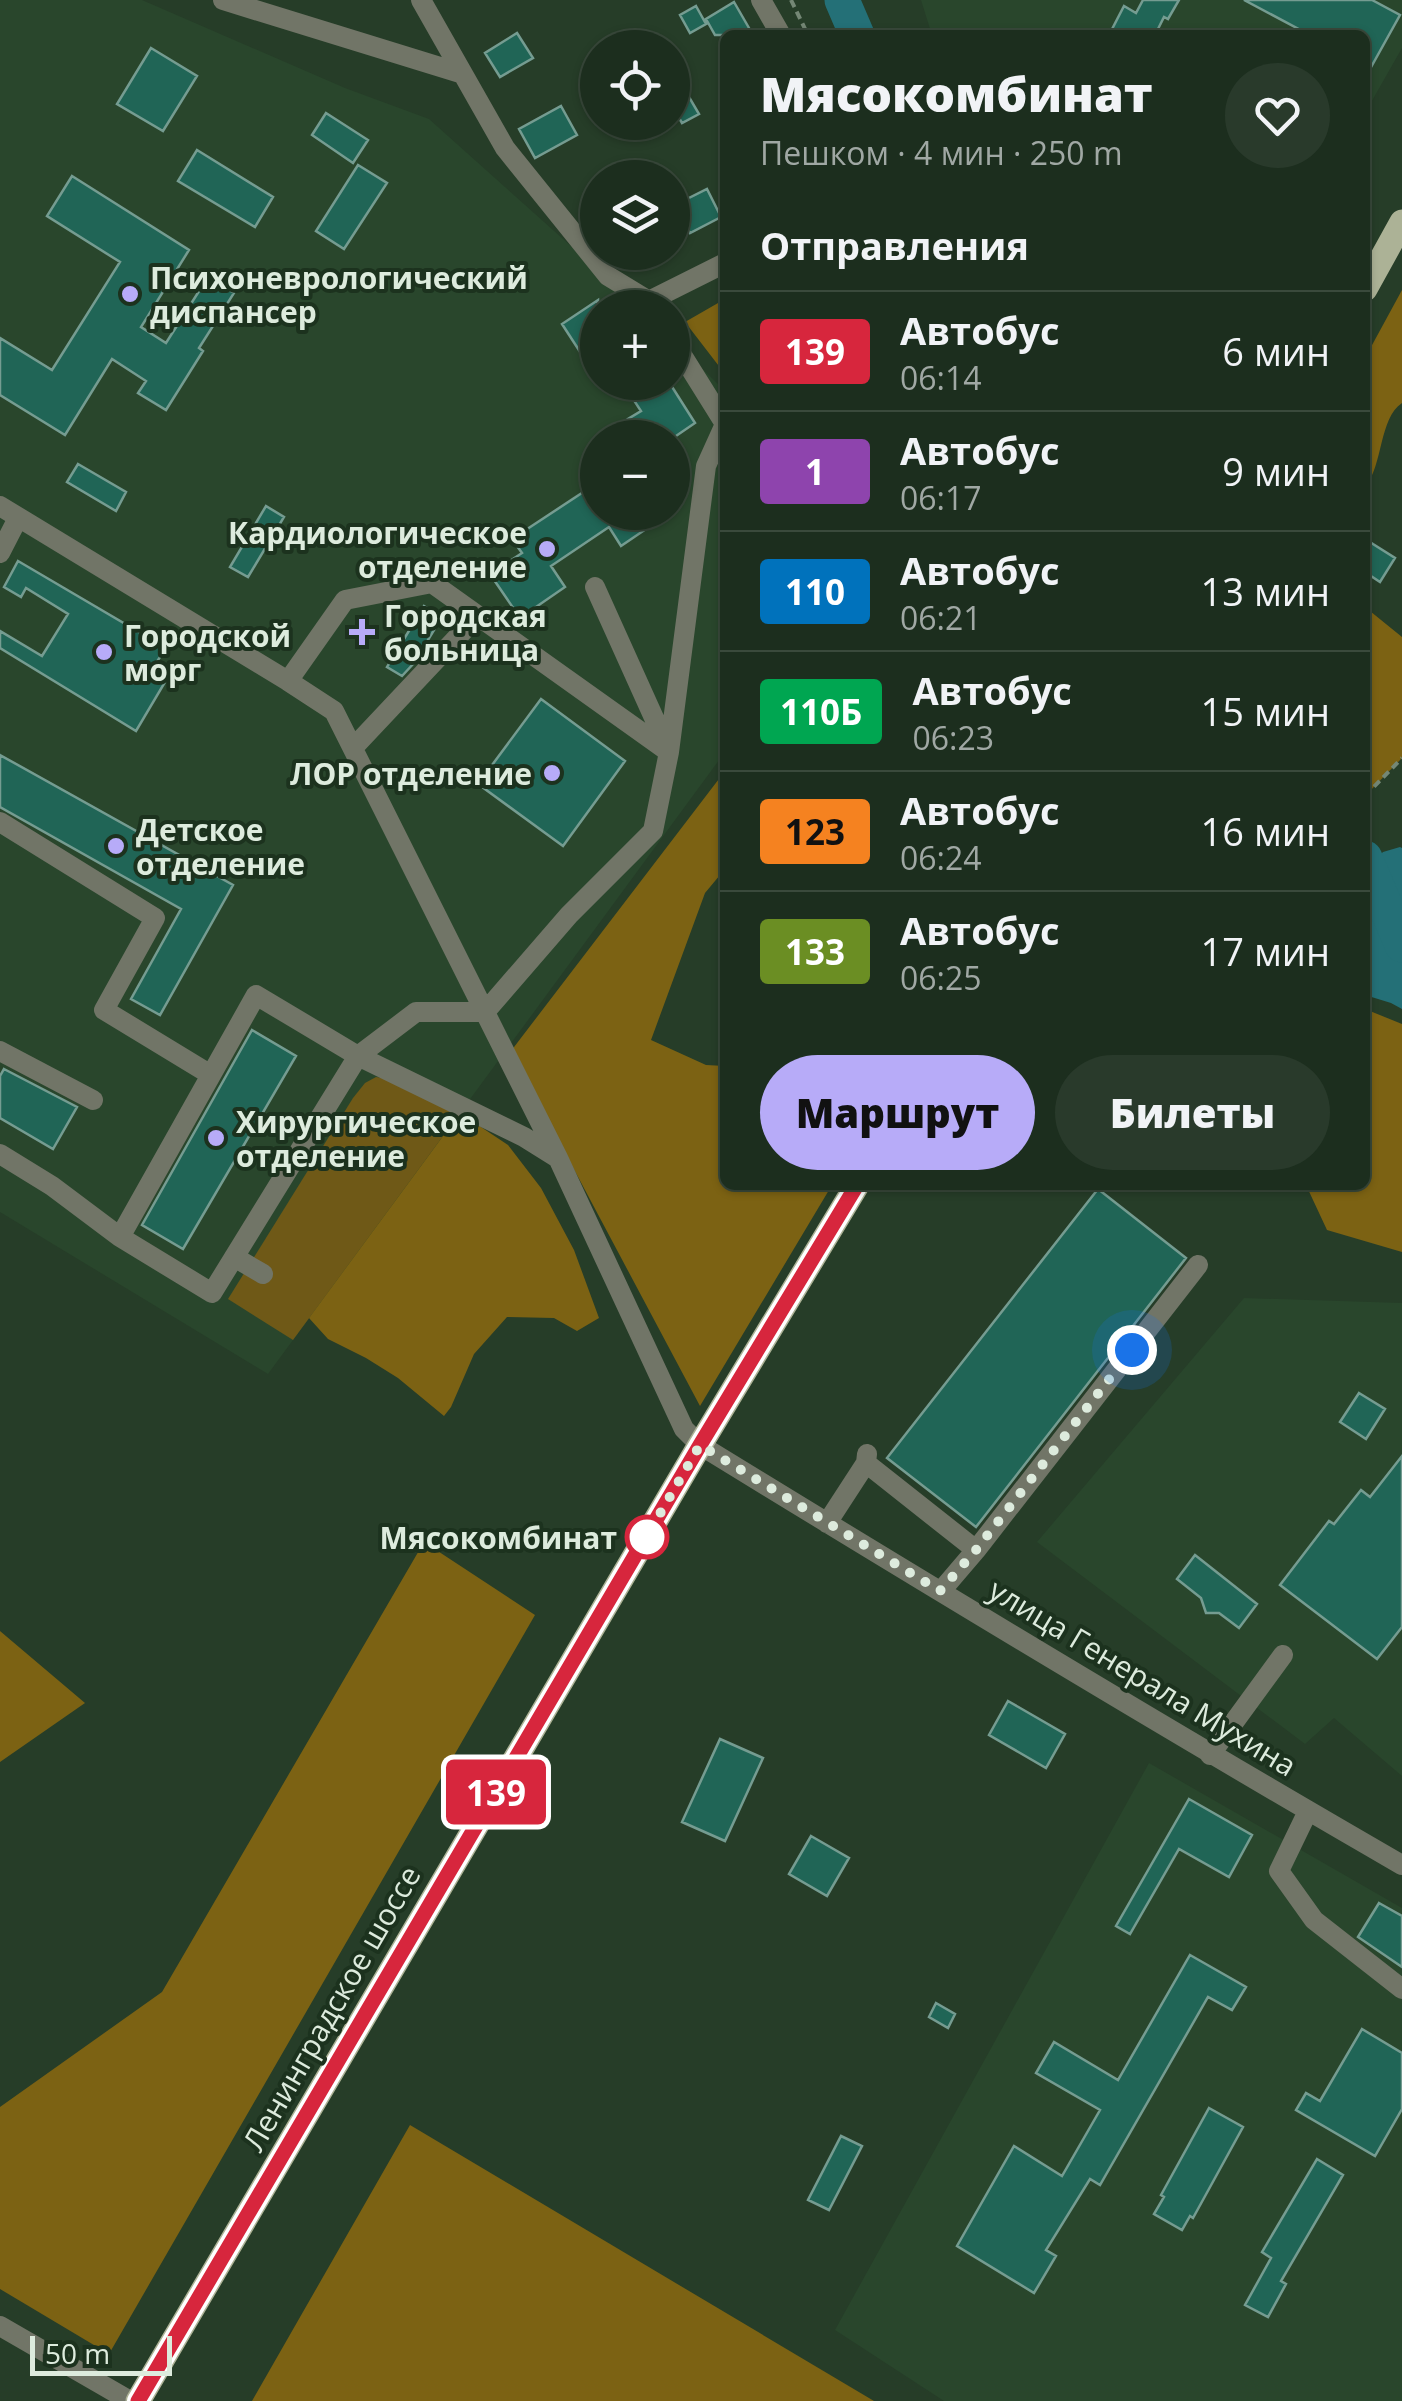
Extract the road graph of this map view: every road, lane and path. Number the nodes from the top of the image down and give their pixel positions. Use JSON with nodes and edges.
{"nodes":[{"id":1,"x":224,"y":0,"type":"edge"},
{"id":2,"x":422,"y":0,"type":"edge"},
{"id":3,"x":761,"y":0,"type":"edge"},
{"id":4,"x":791,"y":0,"type":"edge"},
{"id":5,"x":778,"y":30,"type":"edge"},
{"id":6,"x":806,"y":30,"type":"edge"},
{"id":7,"x":463,"y":74,"type":"junction"},
{"id":8,"x":1402,"y":222,"type":"edge"},
{"id":9,"x":720,"y":266,"type":"edge"},
{"id":10,"x":1370,"y":281,"type":"edge"},
{"id":11,"x":630,"y":290,"type":"edge"},
{"id":12,"x":676,"y":290,"type":"edge"},
{"id":13,"x":690,"y":368,"type":"edge"},
{"id":14,"x":720,"y":416,"type":"edge"},
{"id":15,"x":720,"y":435,"type":"edge"},
{"id":16,"x":0,"y":506,"type":"edge"},
{"id":17,"x":18,"y":518,"type":"junction"},
{"id":18,"x":0,"y":553,"type":"edge"},
{"id":19,"x":594,"y":587,"type":"dead end"},
{"id":20,"x":482,"y":618,"type":"junction"},
{"id":21,"x":288,"y":680,"type":"junction"},
{"id":22,"x":353,"y":748,"type":"junction"},
{"id":23,"x":669,"y":752,"type":"junction"},
{"id":24,"x":1402,"y":758,"type":"edge"},
{"id":25,"x":1370,"y":791,"type":"edge"},
{"id":26,"x":0,"y":822,"type":"edge"},
{"id":27,"x":485,"y":1012,"type":"junction"},
{"id":28,"x":0,"y":1051,"type":"edge"},
{"id":29,"x":358,"y":1056,"type":"junction"},
{"id":30,"x":211,"y":1075,"type":"junction"},
{"id":31,"x":93,"y":1100,"type":"dead end"},
{"id":32,"x":0,"y":1154,"type":"edge"},
{"id":33,"x":558,"y":1158,"type":"junction"},
{"id":34,"x":855,"y":1190,"type":"edge"},
{"id":35,"x":120,"y":1237,"type":"junction"},
{"id":36,"x":234,"y":1257,"type":"junction"},
{"id":37,"x":1198,"y":1265,"type":"dead end"},
{"id":38,"x":262,"y":1274,"type":"dead end"},
{"id":39,"x":700,"y":1445,"type":"junction"},
{"id":40,"x":827,"y":1523,"type":"junction"},
{"id":41,"x":976,"y":1550,"type":"junction"},
{"id":42,"x":940,"y":1591,"type":"junction"},
{"id":43,"x":1283,"y":1655,"type":"dead end"},
{"id":44,"x":1210,"y":1755,"type":"junction"},
{"id":45,"x":1308,"y":1811,"type":"junction"},
{"id":46,"x":1402,"y":1865,"type":"edge"},
{"id":47,"x":1402,"y":1989,"type":"edge"},
{"id":48,"x":0,"y":2326,"type":"edge"},
{"id":49,"x":134,"y":2401,"type":"edge"}],
"edges":[{"from":1,"to":7,"type":"street"},
{"from":2,"to":7,"type":"street"},
{"from":3,"to":5,"type":"street"},
{"from":4,"to":6,"type":"path"},
{"from":7,"to":11,"type":"street"},
{"from":8,"to":10,"type":"main road"},
{"from":9,"to":12,"type":"street"},
{"from":13,"to":14,"type":"street"},
{"from":15,"to":23,"type":"street"},
{"from":16,"to":17,"type":"street"},
{"from":17,"to":18,"type":"street"},
{"from":17,"to":21,"type":"street"},
{"from":19,"to":23,"type":"street"},
{"from":20,"to":21,"type":"street"},
{"from":20,"to":22,"type":"street"},
{"from":20,"to":23,"type":"street"},
{"from":21,"to":22,"type":"street"},
{"from":22,"to":27,"type":"street"},
{"from":23,"to":27,"type":"street"},
{"from":24,"to":25,"type":"path"},
{"from":26,"to":30,"type":"street"},
{"from":27,"to":29,"type":"street"},
{"from":27,"to":33,"type":"street"},
{"from":28,"to":31,"type":"street"},
{"from":29,"to":30,"type":"street"},
{"from":29,"to":33,"type":"street"},
{"from":29,"to":36,"type":"street"},
{"from":30,"to":35,"type":"street"},
{"from":32,"to":35,"type":"street"},
{"from":33,"to":39,"type":"street"},
{"from":34,"to":39,"type":"main road","name":"Ленинградское шоссе"},
{"from":35,"to":36,"type":"street"},
{"from":36,"to":38,"type":"street"},
{"from":37,"to":41,"type":"street"},
{"from":39,"to":40,"type":"street","name":"улица Генерала Мухина"},
{"from":39,"to":49,"type":"main road","name":"Ленинградское шоссе"},
{"from":40,"to":41,"type":"street"},
{"from":40,"to":42,"type":"street","name":"улица Генерала Мухина"},
{"from":41,"to":42,"type":"street"},
{"from":42,"to":44,"type":"street","name":"улица Генерала Мухина"},
{"from":43,"to":44,"type":"street"},
{"from":44,"to":45,"type":"street","name":"улица Генерала Мухина"},
{"from":45,"to":46,"type":"street","name":"улица Генерала Мухина"},
{"from":45,"to":47,"type":"street"},
{"from":48,"to":49,"type":"street"}]}
